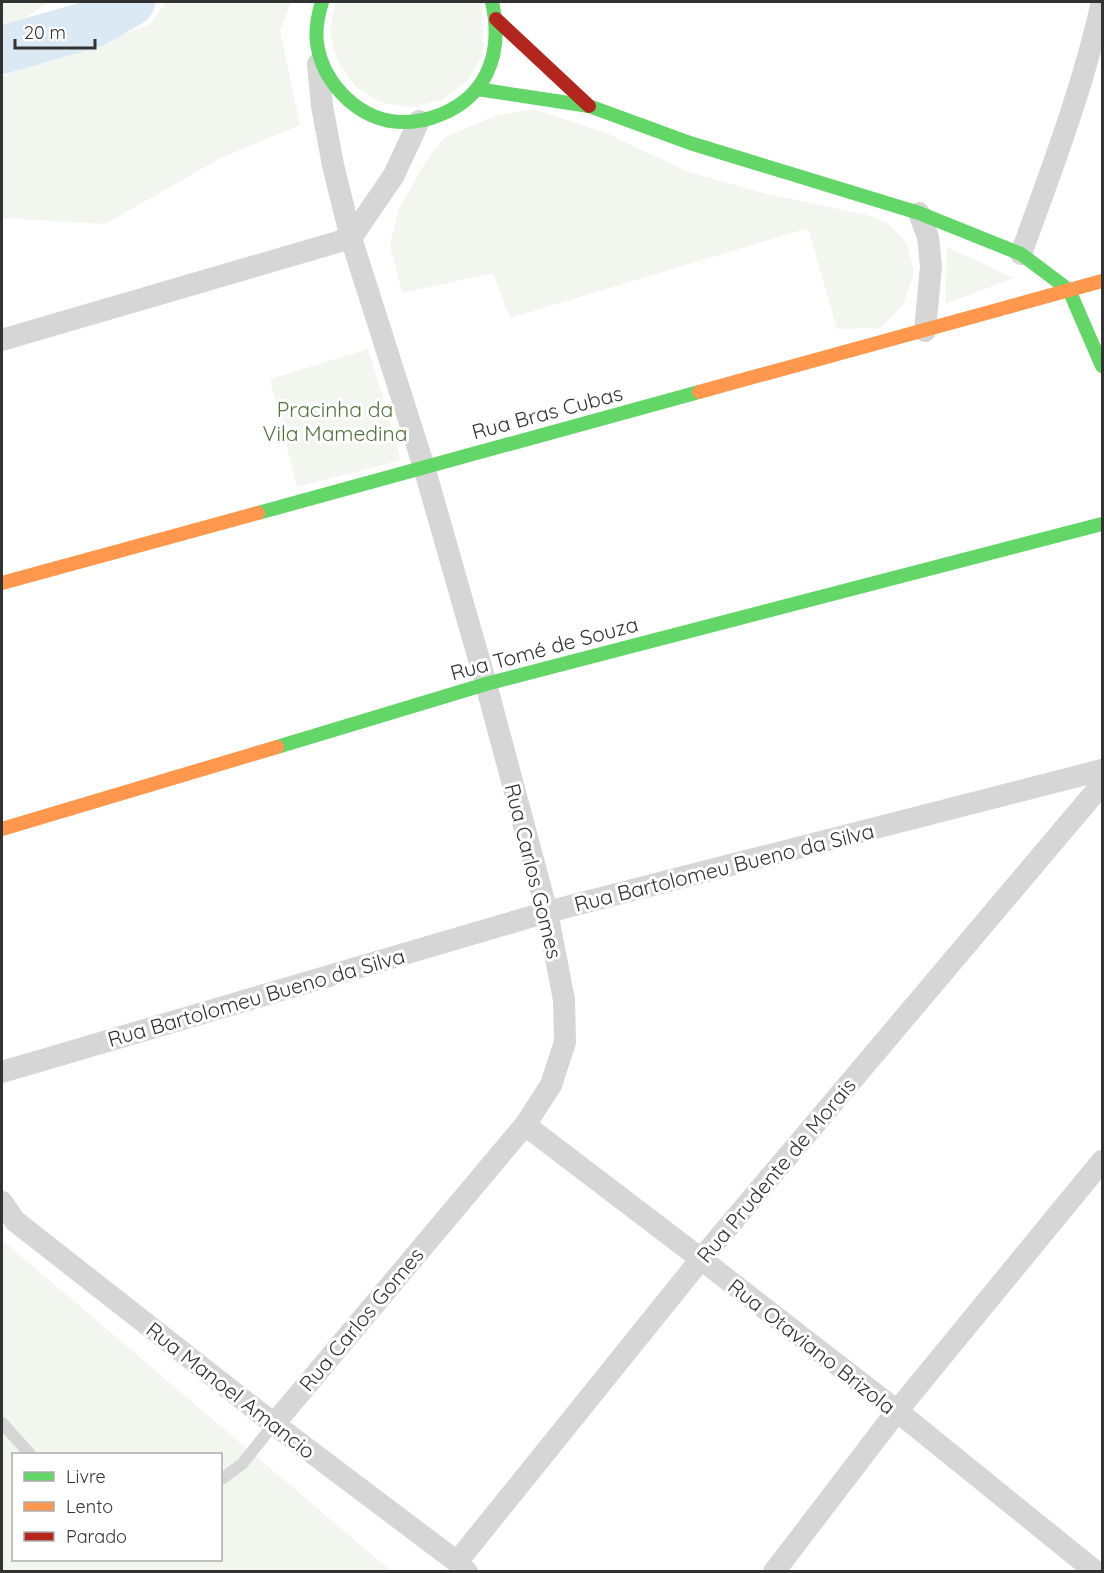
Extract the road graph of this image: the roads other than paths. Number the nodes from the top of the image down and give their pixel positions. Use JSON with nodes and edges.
{"nodes":[{"id":1,"x":322,"y":2,"type":"edge"},
{"id":2,"x":492,"y":2,"type":"edge"},
{"id":3,"x":1102,"y":2,"type":"edge"},
{"id":4,"x":496,"y":19,"type":"junction"},
{"id":5,"x":1098,"y":38,"type":"edge"},
{"id":6,"x":317,"y":44,"type":"junction"},
{"id":7,"x":477,"y":89,"type":"junction"},
{"id":8,"x":589,"y":106,"type":"junction"},
{"id":9,"x":419,"y":121,"type":"junction"},
{"id":10,"x":919,"y":213,"type":"junction"},
{"id":11,"x":351,"y":238,"type":"junction"},
{"id":12,"x":1020,"y":254,"type":"junction"},
{"id":13,"x":1102,"y":281,"type":"edge"},
{"id":14,"x":1069,"y":290,"type":"junction"},
{"id":15,"x":925,"y":331,"type":"junction"},
{"id":16,"x":2,"y":340,"type":"edge"},
{"id":17,"x":1102,"y":366,"type":"edge"},
{"id":18,"x":424,"y":467,"type":"junction"},
{"id":19,"x":1102,"y":524,"type":"edge"},
{"id":20,"x":2,"y":583,"type":"edge"},
{"id":21,"x":486,"y":684,"type":"junction"},
{"id":22,"x":1102,"y":770,"type":"edge"},
{"id":23,"x":1102,"y":784,"type":"edge"},
{"id":24,"x":2,"y":829,"type":"edge"},
{"id":25,"x":547,"y":912,"type":"junction"},
{"id":26,"x":2,"y":1072,"type":"edge"},
{"id":27,"x":525,"y":1125,"type":"junction"},
{"id":28,"x":1102,"y":1161,"type":"edge"},
{"id":29,"x":2,"y":1202,"type":"edge"},
{"id":30,"x":701,"y":1259,"type":"junction"},
{"id":31,"x":897,"y":1411,"type":"junction"},
{"id":32,"x":2,"y":1423,"type":"edge"},
{"id":33,"x":274,"y":1424,"type":"junction"},
{"id":34,"x":28,"y":1453,"type":"edge"},
{"id":35,"x":222,"y":1479,"type":"edge"},
{"id":36,"x":462,"y":1567,"type":"edge"},
{"id":37,"x":774,"y":1572,"type":"edge"},
{"id":38,"x":1096,"y":1572,"type":"edge"}],
"edges":[{"from":1,"to":6,"type":"street"},
{"from":2,"to":4,"type":"street"},
{"from":3,"to":5,"type":"street"},
{"from":4,"to":7,"type":"street"},
{"from":4,"to":8,"type":"street"},
{"from":5,"to":12,"type":"street"},
{"from":6,"to":9,"type":"street"},
{"from":6,"to":11,"type":"street","name":"Rua Carlos Gomes"},
{"from":7,"to":8,"type":"street"},
{"from":7,"to":9,"type":"street"},
{"from":8,"to":10,"type":"street"},
{"from":9,"to":11,"type":"street"},
{"from":10,"to":12,"type":"street"},
{"from":10,"to":15,"type":"street"},
{"from":11,"to":16,"type":"street"},
{"from":11,"to":18,"type":"street","name":"Rua Carlos Gomes"},
{"from":12,"to":14,"type":"street"},
{"from":13,"to":14,"type":"street","name":"Rua Bras Cubas"},
{"from":14,"to":15,"type":"street","name":"Rua Bras Cubas"},
{"from":14,"to":17,"type":"street"},
{"from":15,"to":18,"type":"street","name":"Rua Bras Cubas"},
{"from":18,"to":20,"type":"street","name":"Rua Bras Cubas"},
{"from":18,"to":21,"type":"street","name":"Rua Carlos Gomes"},
{"from":19,"to":21,"type":"street","name":"Rua Tomé de Souza"},
{"from":21,"to":24,"type":"street","name":"Rua Tomé de Souza"},
{"from":21,"to":25,"type":"street","name":"Rua Carlos Gomes"},
{"from":22,"to":25,"type":"street","name":"Rua Bartolomeu Bueno da Silva"},
{"from":23,"to":30,"type":"street","name":"Rua Prudente de Morais"},
{"from":25,"to":26,"type":"street","name":"Rua Bartolomeu Bueno da Silva"},
{"from":25,"to":27,"type":"street","name":"Rua Carlos Gomes"},
{"from":27,"to":30,"type":"street","name":"Rua Otaviano Brizola"},
{"from":27,"to":33,"type":"street","name":"Rua Carlos Gomes"},
{"from":28,"to":31,"type":"street"},
{"from":29,"to":33,"type":"street","name":"Rua Manoel Amancio"},
{"from":30,"to":31,"type":"street","name":"Rua Otaviano Brizola"},
{"from":30,"to":36,"type":"street","name":"Rua Prudente de Morais"},
{"from":31,"to":37,"type":"street"},
{"from":31,"to":38,"type":"street","name":"Rua Otaviano Brizola"},
{"from":32,"to":34,"type":"lane"},
{"from":33,"to":35,"type":"lane"},
{"from":33,"to":36,"type":"street","name":"Rua Manoel Amancio"}]}
